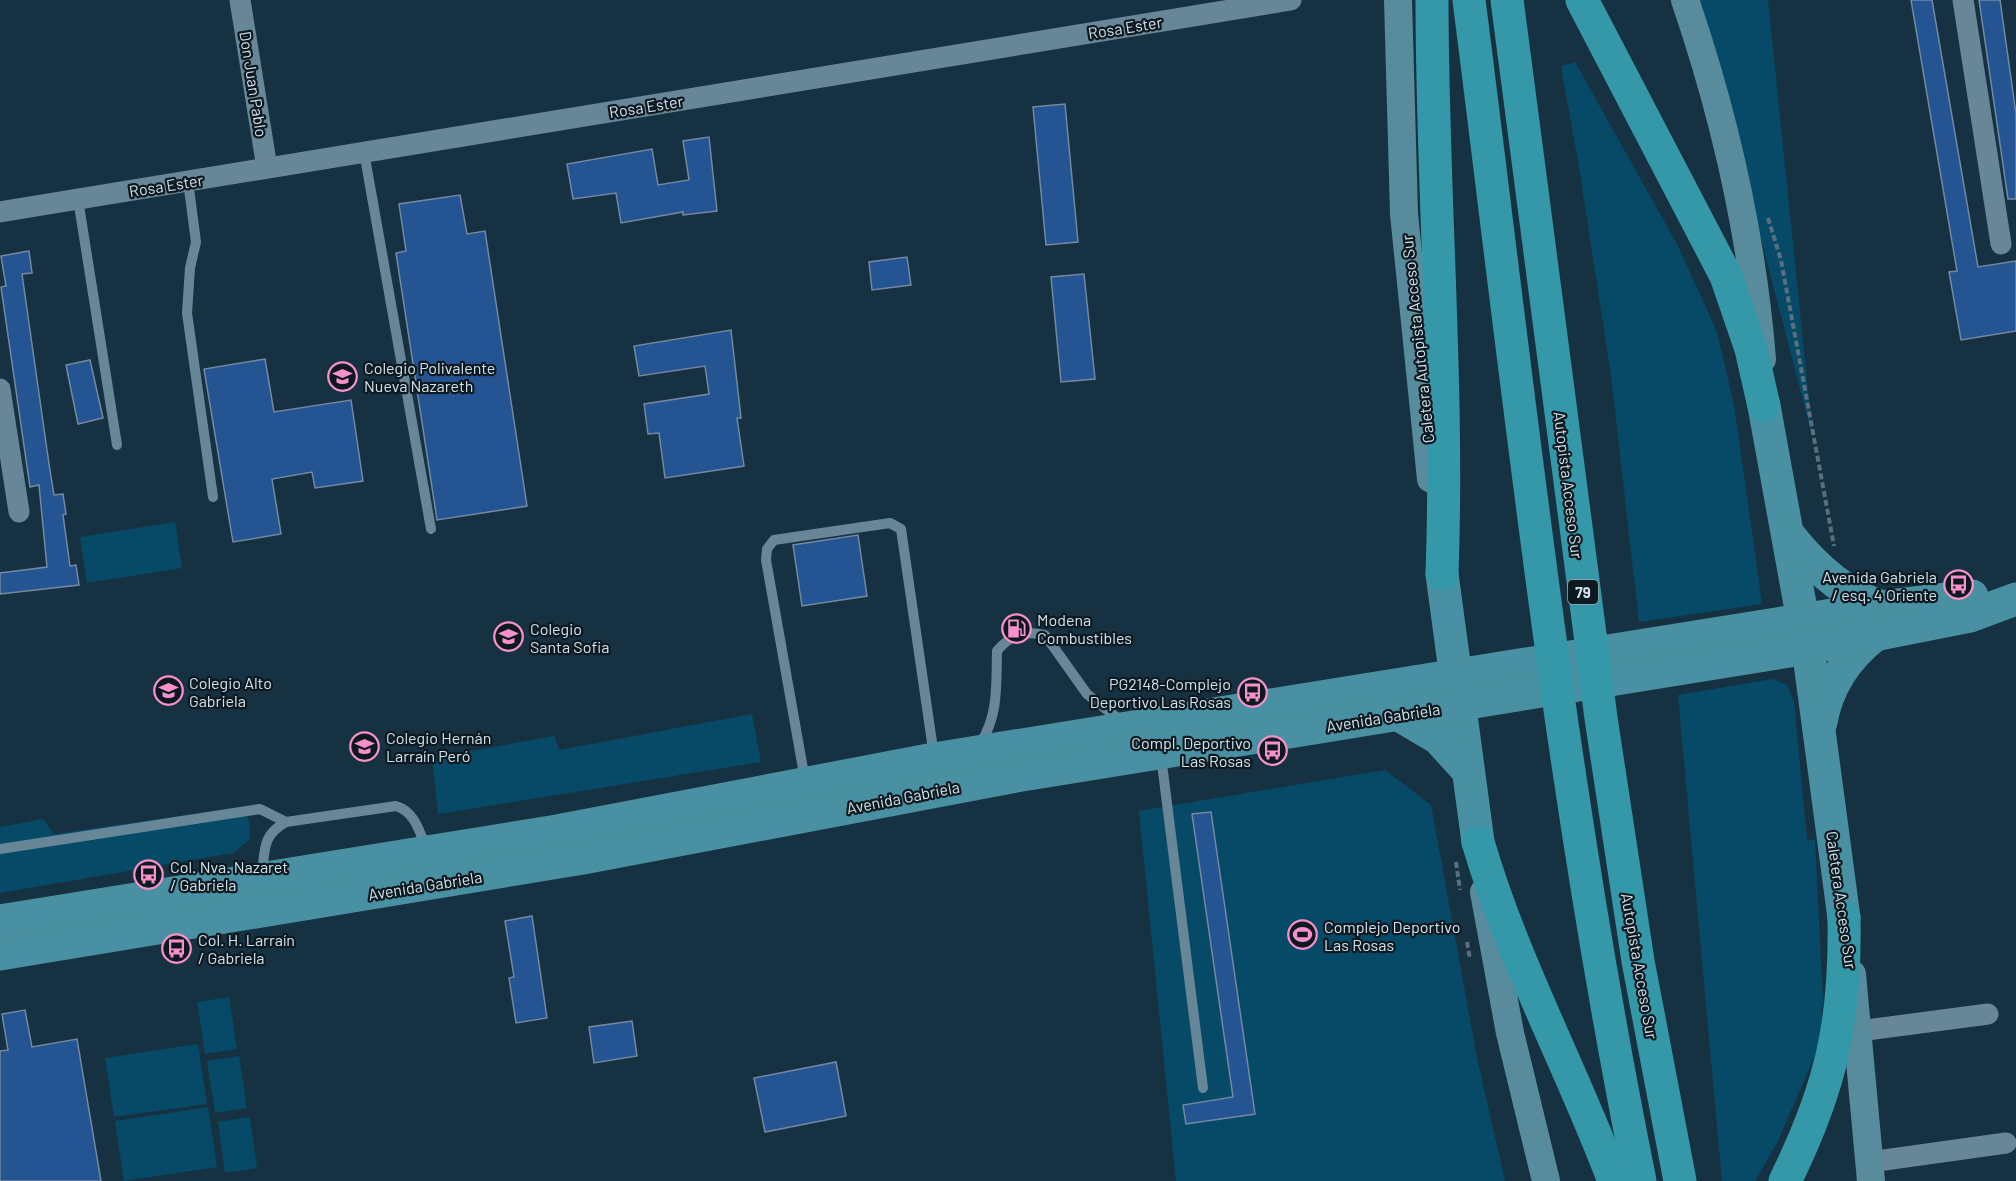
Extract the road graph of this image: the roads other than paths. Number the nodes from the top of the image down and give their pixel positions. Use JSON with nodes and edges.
{"nodes":[{"id":1,"x":240,"y":0,"type":"edge"},
{"id":2,"x":1291,"y":0,"type":"edge"},
{"id":3,"x":1398,"y":0,"type":"edge"},
{"id":4,"x":1432,"y":0,"type":"edge"},
{"id":5,"x":1469,"y":0,"type":"edge"},
{"id":6,"x":1507,"y":0,"type":"edge"},
{"id":7,"x":1582,"y":0,"type":"edge"},
{"id":8,"x":1685,"y":0,"type":"edge"},
{"id":9,"x":1963,"y":0,"type":"edge"},
{"id":10,"x":1230,"y":5,"type":"edge"},
{"id":11,"x":364,"y":152,"type":"junction"},
{"id":12,"x":267,"y":168,"type":"junction"},
{"id":13,"x":188,"y":181,"type":"junction"},
{"id":14,"x":78,"y":199,"type":"junction"},
{"id":15,"x":0,"y":212,"type":"edge"},
{"id":16,"x":2001,"y":244,"type":"dead end"},
{"id":17,"x":0,"y":389,"type":"edge"},
{"id":18,"x":1764,"y":406,"type":"junction"},
{"id":19,"x":117,"y":445,"type":"dead end"},
{"id":20,"x":213,"y":497,"type":"dead end"},
{"id":21,"x":19,"y":512,"type":"dead end"},
{"id":22,"x":430,"y":529,"type":"dead end"},
{"id":23,"x":1788,"y":534,"type":"junction"},
{"id":24,"x":1442,"y":574,"type":"junction"},
{"id":25,"x":2015,"y":599,"type":"edge"},
{"id":26,"x":1447,"y":614,"type":"junction"},
{"id":27,"x":1879,"y":621,"type":"junction"},
{"id":28,"x":1806,"y":634,"type":"junction"},
{"id":29,"x":1456,"y":691,"type":"junction"},
{"id":30,"x":1400,"y":700,"type":"junction"},
{"id":31,"x":1131,"y":727,"type":"junction"},
{"id":32,"x":1819,"y":733,"type":"junction"},
{"id":33,"x":975,"y":753,"type":"junction"},
{"id":34,"x":1161,"y":753,"type":"junction"},
{"id":35,"x":934,"y":759,"type":"junction"},
{"id":36,"x":1467,"y":771,"type":"junction"},
{"id":37,"x":806,"y":783,"type":"junction"},
{"id":38,"x":286,"y":822,"type":"junction"},
{"id":39,"x":1478,"y":842,"type":"junction"},
{"id":40,"x":0,"y":849,"type":"edge"},
{"id":41,"x":429,"y":853,"type":"junction"},
{"id":42,"x":252,"y":897,"type":"junction"},
{"id":43,"x":1844,"y":918,"type":"junction"},
{"id":44,"x":0,"y":921,"type":"edge"},
{"id":45,"x":0,"y":954,"type":"edge"},
{"id":46,"x":1988,"y":1014,"type":"dead end"},
{"id":47,"x":1859,"y":1031,"type":"junction"},
{"id":48,"x":1203,"y":1088,"type":"dead end"},
{"id":49,"x":2006,"y":1143,"type":"dead end"},
{"id":50,"x":1870,"y":1172,"type":"edge"},
{"id":51,"x":1546,"y":1181,"type":"edge"},
{"id":52,"x":1614,"y":1181,"type":"edge"},
{"id":53,"x":1640,"y":1181,"type":"edge"},
{"id":54,"x":1680,"y":1181,"type":"edge"},
{"id":55,"x":1785,"y":1181,"type":"edge"}],
"edges":[{"from":1,"to":12,"type":"street","name":"Don Juan Pablo"},
{"from":2,"to":10,"type":"street","name":"Rosa Ester"},
{"from":3,"to":24,"type":"main road","name":"Caletera Autopista Acceso Sur"},
{"from":4,"to":24,"type":"highway"},
{"from":5,"to":53,"type":"highway","number":"79"},
{"from":6,"to":54,"type":"highway","name":"Autopista Acceso Sur","number":"79"},
{"from":7,"to":18,"type":"highway"},
{"from":8,"to":18,"type":"main road"},
{"from":9,"to":16,"type":"street"},
{"from":10,"to":11,"type":"street","name":"Rosa Ester"},
{"from":11,"to":12,"type":"street","name":"Rosa Ester"},
{"from":11,"to":22,"type":"lane"},
{"from":12,"to":13,"type":"street","name":"Rosa Ester"},
{"from":13,"to":14,"type":"street","name":"Rosa Ester"},
{"from":13,"to":20,"type":"lane"},
{"from":14,"to":15,"type":"street","name":"Rosa Ester"},
{"from":14,"to":19,"type":"lane"},
{"from":17,"to":21,"type":"street"},
{"from":18,"to":23,"type":"main road"},
{"from":23,"to":27,"type":"main road"},
{"from":23,"to":28,"type":"main road"},
{"from":24,"to":26,"type":"main road","name":"Caletera Autopista Acceso Sur"},
{"from":25,"to":27,"type":"main road","name":"Avenida Gabriela"},
{"from":26,"to":29,"type":"main road","name":"Caletera Autopista Acceso Sur"},
{"from":26,"to":30,"type":"main road"},
{"from":27,"to":28,"type":"main road","name":"Avenida Gabriela"},
{"from":27,"to":32,"type":"main road"},
{"from":28,"to":29,"type":"main road","name":"Avenida Gabriela"},
{"from":28,"to":32,"type":"main road","name":"Caletera Acceso Sur"},
{"from":29,"to":30,"type":"main road","name":"Avenida Gabriela"},
{"from":29,"to":36,"type":"main road"},
{"from":30,"to":31,"type":"main road","name":"Avenida Gabriela"},
{"from":30,"to":34,"type":"main road","name":"Avenida Gabriela"},
{"from":30,"to":36,"type":"main road"},
{"from":31,"to":33,"type":"main road","name":"Avenida Gabriela"},
{"from":31,"to":33,"type":"lane"},
{"from":32,"to":43,"type":"main road","name":"Caletera Acceso Sur"},
{"from":33,"to":35,"type":"main road","name":"Avenida Gabriela"},
{"from":34,"to":42,"type":"main road","name":"Avenida Gabriela"},
{"from":34,"to":48,"type":"lane"},
{"from":35,"to":37,"type":"main road","name":"Avenida Gabriela"},
{"from":35,"to":37,"type":"lane"},
{"from":36,"to":39,"type":"main road"},
{"from":37,"to":41,"type":"main road","name":"Avenida Gabriela"},
{"from":38,"to":40,"type":"lane"},
{"from":38,"to":41,"type":"lane"},
{"from":38,"to":42,"type":"lane"},
{"from":39,"to":51,"type":"main road"},
{"from":39,"to":52,"type":"highway"},
{"from":41,"to":42,"type":"main road","name":"Avenida Gabriela"},
{"from":42,"to":44,"type":"main road","name":"Avenida Gabriela"},
{"from":42,"to":45,"type":"main road","name":"Avenida Gabriela"},
{"from":43,"to":47,"type":"main road","name":"Caletera Acceso Sur"},
{"from":43,"to":55,"type":"highway"},
{"from":46,"to":47,"type":"street"},
{"from":47,"to":50,"type":"main road","name":"Caletera Acceso Sur"},
{"from":49,"to":50,"type":"street"}]}
